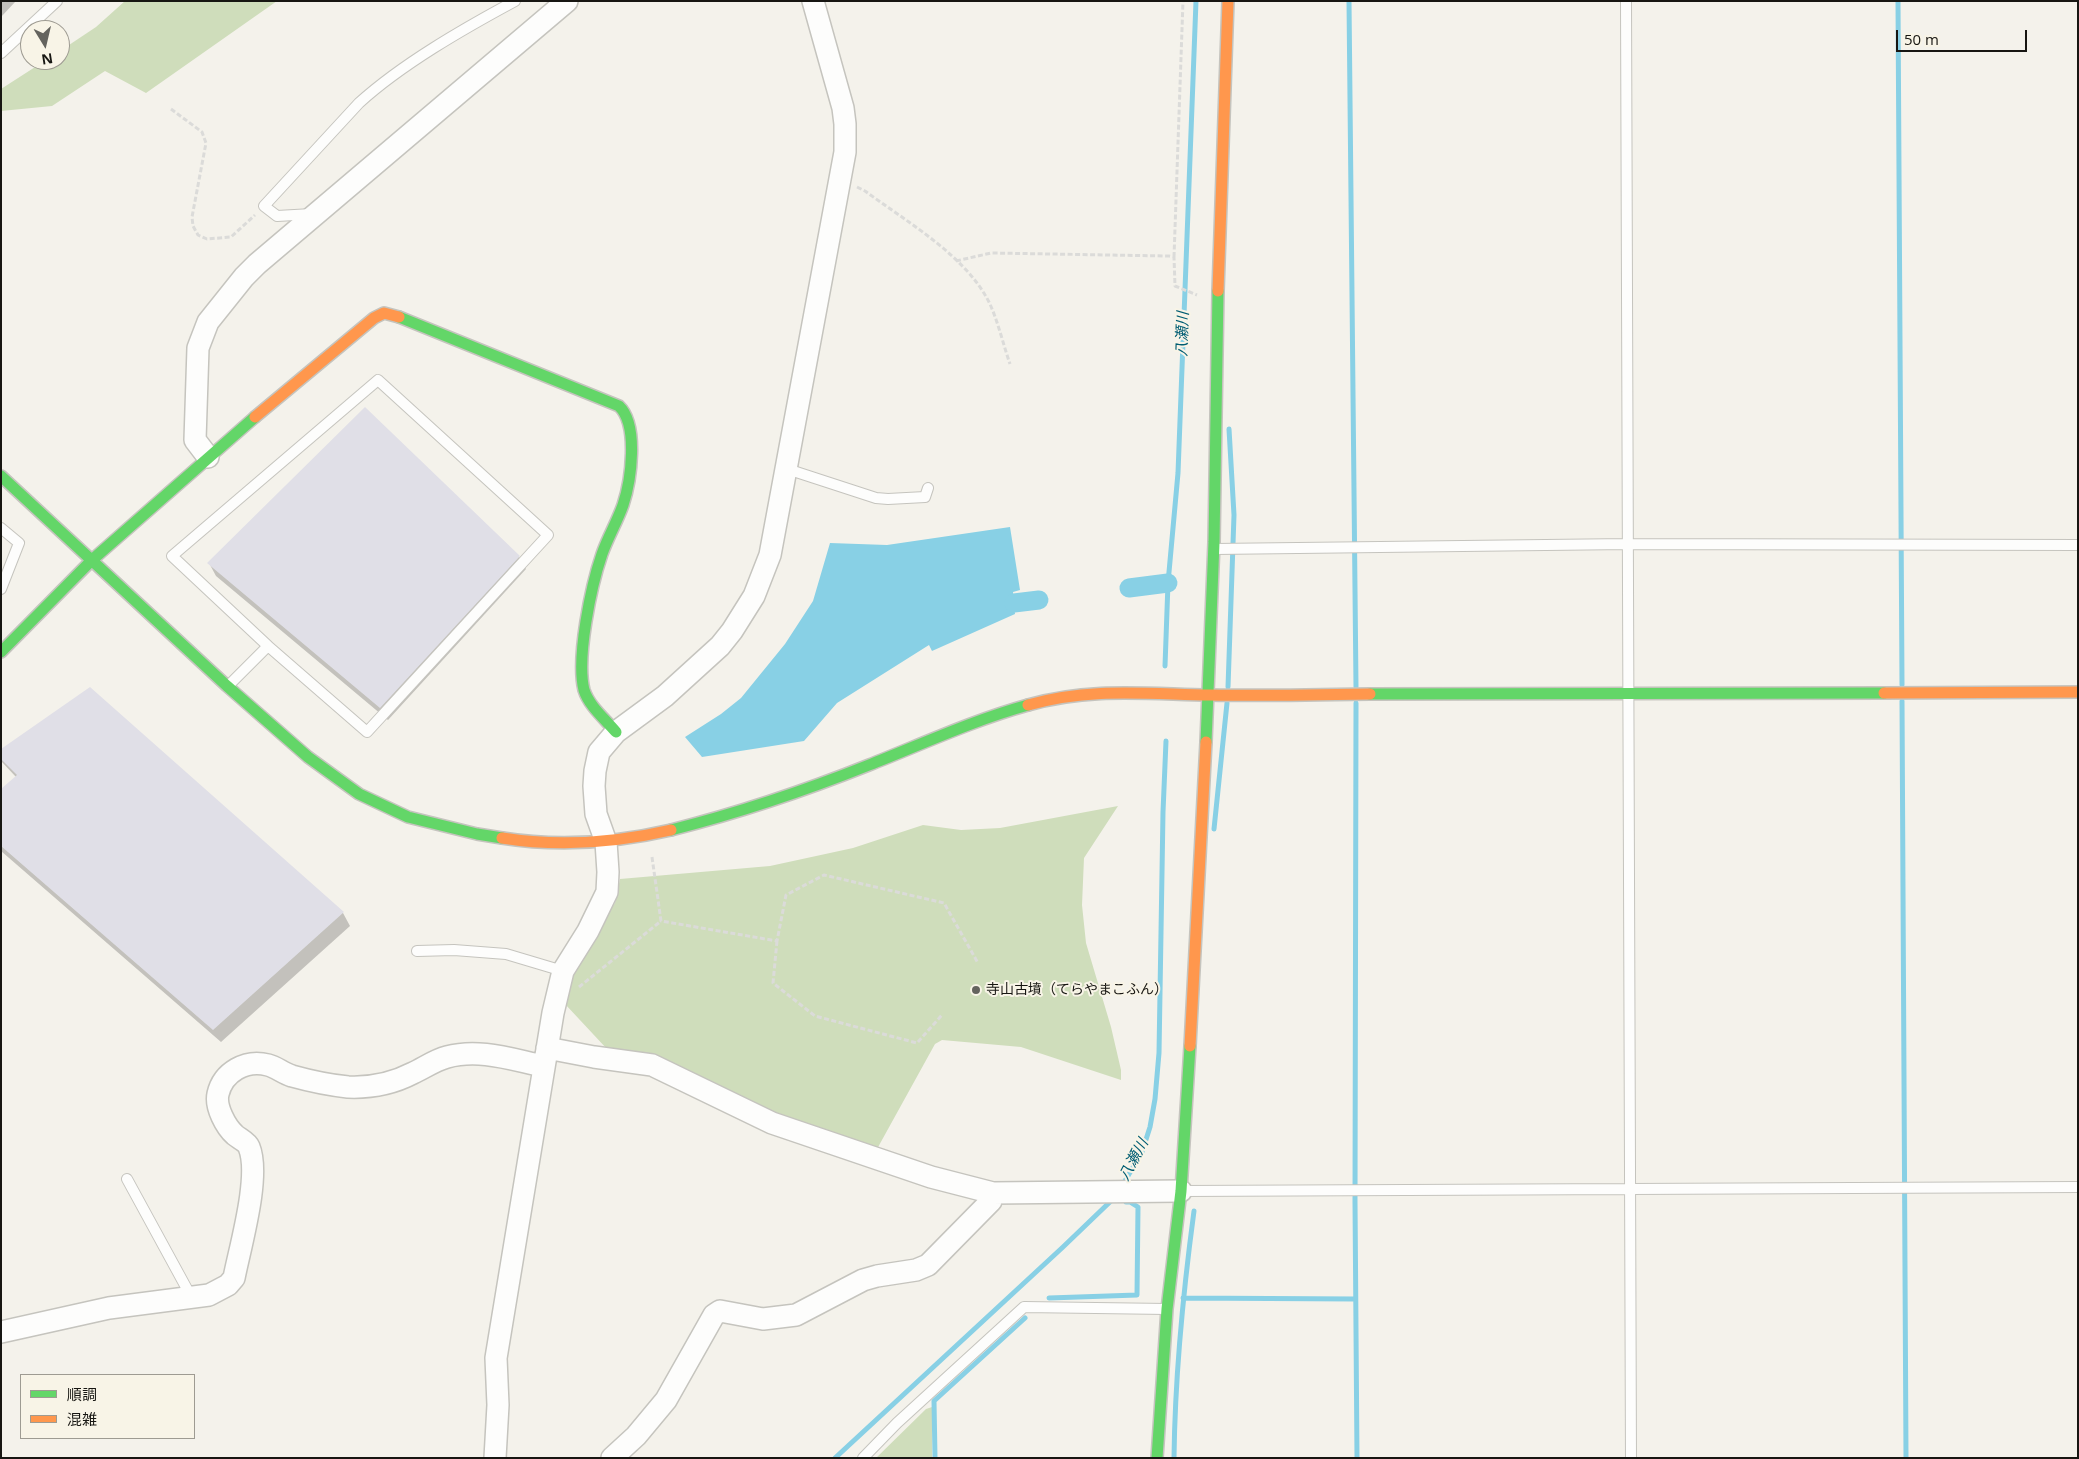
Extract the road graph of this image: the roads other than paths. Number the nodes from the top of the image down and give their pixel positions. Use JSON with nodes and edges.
{"nodes":[{"id":1,"x":57,"y":1,"type":"edge"},
{"id":2,"x":515,"y":1,"type":"edge"},
{"id":3,"x":567,"y":1,"type":"edge"},
{"id":4,"x":813,"y":1,"type":"edge"},
{"id":5,"x":1228,"y":1,"type":"edge"},
{"id":6,"x":1626,"y":1,"type":"edge"},
{"id":7,"x":1,"y":53,"type":"edge"},
{"id":8,"x":315,"y":213,"type":"junction"},
{"id":9,"x":208,"y":457,"type":"junction"},
{"id":10,"x":787,"y":469,"type":"junction"},
{"id":11,"x":1,"y":476,"type":"edge"},
{"id":12,"x":928,"y":488,"type":"dead end"},
{"id":13,"x":1,"y":528,"type":"edge"},
{"id":14,"x":1628,"y":544,"type":"junction"},
{"id":15,"x":2078,"y":545,"type":"edge"},
{"id":16,"x":1214,"y":549,"type":"junction"},
{"id":17,"x":92,"y":560,"type":"junction"},
{"id":18,"x":1,"y":588,"type":"edge"},
{"id":19,"x":268,"y":646,"type":"junction"},
{"id":20,"x":1,"y":652,"type":"edge"},
{"id":21,"x":227,"y":686,"type":"junction"},
{"id":22,"x":1628,"y":692,"type":"junction"},
{"id":23,"x":2078,"y":692,"type":"edge"},
{"id":24,"x":1209,"y":695,"type":"junction"},
{"id":25,"x":616,"y":732,"type":"junction"},
{"id":26,"x":606,"y":842,"type":"junction"},
{"id":27,"x":417,"y":951,"type":"dead end"},
{"id":28,"x":561,"y":981,"type":"junction"},
{"id":29,"x":546,"y":1057,"type":"junction"},
{"id":30,"x":127,"y":1180,"type":"dead end"},
{"id":31,"x":2078,"y":1187,"type":"edge"},
{"id":32,"x":1630,"y":1190,"type":"junction"},
{"id":33,"x":1181,"y":1191,"type":"junction"},
{"id":34,"x":993,"y":1193,"type":"junction"},
{"id":35,"x":189,"y":1298,"type":"junction"},
{"id":36,"x":1167,"y":1309,"type":"junction"},
{"id":37,"x":1,"y":1332,"type":"edge"},
{"id":38,"x":495,"y":1458,"type":"edge"},
{"id":39,"x":612,"y":1458,"type":"edge"},
{"id":40,"x":863,"y":1458,"type":"edge"},
{"id":41,"x":1157,"y":1458,"type":"edge"},
{"id":42,"x":1631,"y":1458,"type":"edge"}],
"edges":[{"from":1,"to":7,"type":"lane"},
{"from":2,"to":8,"type":"lane"},
{"from":3,"to":8,"type":"street"},
{"from":4,"to":10,"type":"street"},
{"from":5,"to":16,"type":"street"},
{"from":6,"to":14,"type":"lane"},
{"from":8,"to":9,"type":"street"},
{"from":9,"to":17,"type":"street"},
{"from":9,"to":25,"type":"street"},
{"from":10,"to":12,"type":"lane"},
{"from":10,"to":25,"type":"street"},
{"from":11,"to":17,"type":"street"},
{"from":13,"to":18,"type":"lane"},
{"from":14,"to":15,"type":"lane"},
{"from":14,"to":16,"type":"lane"},
{"from":14,"to":22,"type":"lane"},
{"from":16,"to":24,"type":"street"},
{"from":17,"to":20,"type":"street"},
{"from":17,"to":21,"type":"street"},
{"from":19,"to":19,"type":"lane"},
{"from":19,"to":21,"type":"lane"},
{"from":21,"to":26,"type":"street"},
{"from":22,"to":23,"type":"street"},
{"from":22,"to":24,"type":"street"},
{"from":22,"to":32,"type":"lane"},
{"from":24,"to":26,"type":"street"},
{"from":24,"to":33,"type":"street"},
{"from":25,"to":26,"type":"street"},
{"from":26,"to":28,"type":"street"},
{"from":27,"to":28,"type":"lane"},
{"from":28,"to":29,"type":"street"},
{"from":29,"to":34,"type":"street"},
{"from":29,"to":35,"type":"street"},
{"from":29,"to":38,"type":"street"},
{"from":30,"to":35,"type":"lane"},
{"from":31,"to":32,"type":"lane"},
{"from":32,"to":33,"type":"lane"},
{"from":32,"to":42,"type":"lane"},
{"from":33,"to":34,"type":"street"},
{"from":33,"to":36,"type":"street"},
{"from":34,"to":39,"type":"street"},
{"from":35,"to":37,"type":"street"},
{"from":36,"to":40,"type":"lane"},
{"from":36,"to":41,"type":"street"}]}
